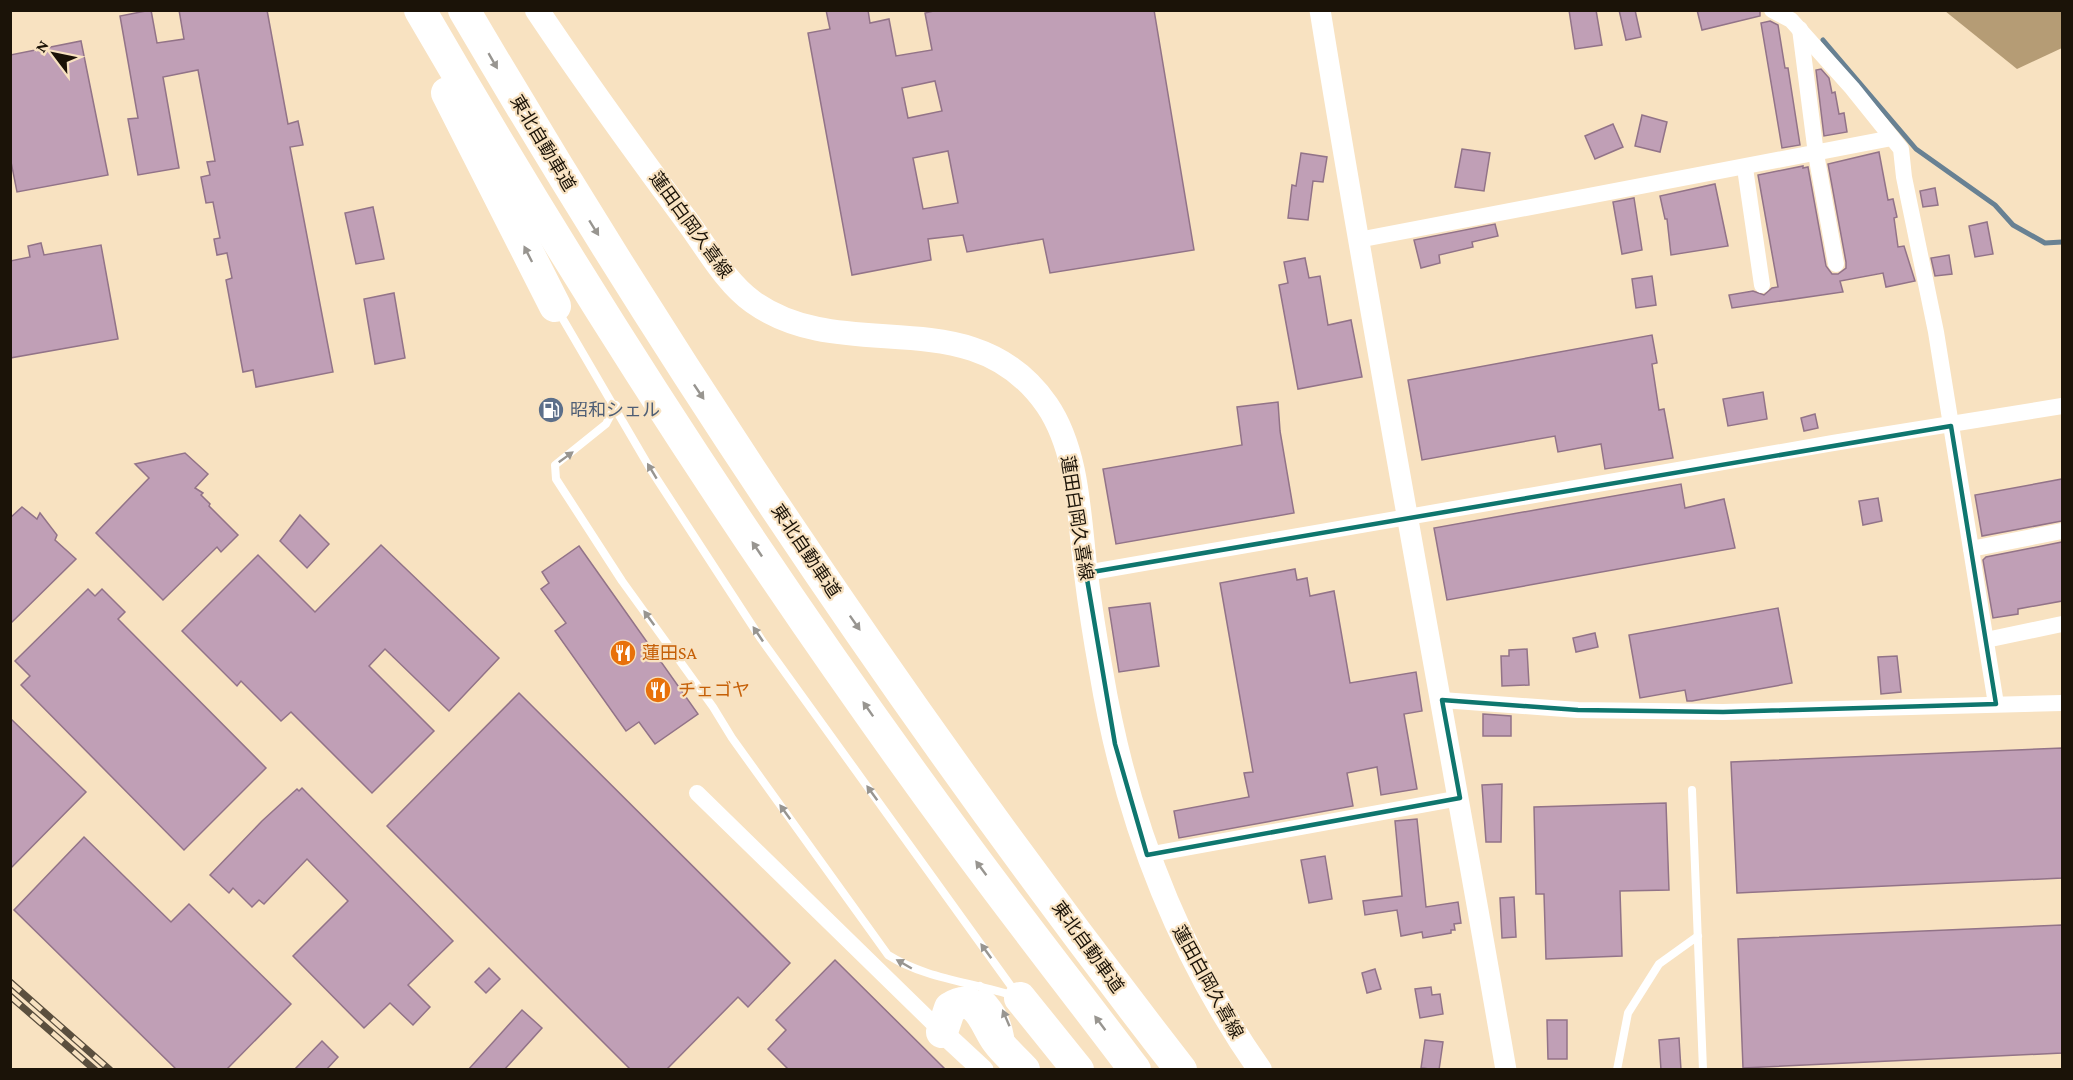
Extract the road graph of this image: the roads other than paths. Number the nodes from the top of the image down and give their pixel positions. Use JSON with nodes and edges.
{"nodes":[{"id":1,"x":407,"y":10,"type":"edge"},
{"id":2,"x":420,"y":10,"type":"edge"},
{"id":3,"x":464,"y":10,"type":"edge"},
{"id":4,"x":537,"y":10,"type":"edge"},
{"id":5,"x":1320,"y":10,"type":"edge"},
{"id":6,"x":1772,"y":10,"type":"edge"},
{"id":7,"x":1800,"y":29,"type":"junction"},
{"id":8,"x":1892,"y":138,"type":"junction"},
{"id":9,"x":1816,"y":154,"type":"junction"},
{"id":10,"x":1745,"y":168,"type":"junction"},
{"id":11,"x":1358,"y":240,"type":"junction"},
{"id":12,"x":1836,"y":264,"type":"dead end"},
{"id":13,"x":1762,"y":285,"type":"dead end"},
{"id":14,"x":555,"y":306,"type":"joint"},
{"id":15,"x":616,"y":405,"type":"junction"},
{"id":16,"x":2062,"y":406,"type":"edge"},
{"id":17,"x":1951,"y":426,"type":"junction"},
{"id":18,"x":1406,"y":516,"type":"junction"},
{"id":19,"x":2062,"y":531,"type":"edge"},
{"id":20,"x":1971,"y":549,"type":"junction"},
{"id":21,"x":1086,"y":573,"type":"junction"},
{"id":22,"x":2062,"y":624,"type":"edge"},
{"id":23,"x":1986,"y":640,"type":"junction"},
{"id":24,"x":1442,"y":700,"type":"junction"},
{"id":25,"x":2062,"y":703,"type":"edge"},
{"id":26,"x":1996,"y":704,"type":"junction"},
{"id":27,"x":1692,"y":790,"type":"dead end"},
{"id":28,"x":697,"y":793,"type":"dead end"},
{"id":29,"x":1460,"y":798,"type":"junction"},
{"id":30,"x":1147,"y":855,"type":"junction"},
{"id":31,"x":1698,"y":936,"type":"junction"},
{"id":32,"x":978,"y":984,"type":"junction"},
{"id":33,"x":1020,"y":998,"type":"junction"},
{"id":34,"x":942,"y":1032,"type":"junction"},
{"id":35,"x":1020,"y":1065,"type":"edge"},
{"id":36,"x":983,"y":1070,"type":"edge"},
{"id":37,"x":1078,"y":1070,"type":"edge"},
{"id":38,"x":1135,"y":1070,"type":"edge"},
{"id":39,"x":1181,"y":1070,"type":"edge"},
{"id":40,"x":1260,"y":1070,"type":"edge"},
{"id":41,"x":1506,"y":1070,"type":"edge"},
{"id":42,"x":1617,"y":1070,"type":"edge"},
{"id":43,"x":1703,"y":1070,"type":"edge"}],
"edges":[{"from":14,"to":1,"type":"highway","one_way":true},
{"from":38,"to":2,"type":"highway","name":"東北自動車道","one_way":true},
{"from":3,"to":39,"type":"highway","name":"東北自動車道","one_way":true},
{"from":4,"to":21,"type":"main road","name":"蓮田白岡久喜線"},
{"from":5,"to":11,"type":"street"},
{"from":6,"to":7,"type":"street"},
{"from":7,"to":8,"type":"street"},
{"from":7,"to":9,"type":"street"},
{"from":8,"to":9,"type":"street"},
{"from":8,"to":17,"type":"street"},
{"from":9,"to":10,"type":"street"},
{"from":9,"to":12,"type":"street"},
{"from":10,"to":11,"type":"street"},
{"from":10,"to":13,"type":"street"},
{"from":11,"to":18,"type":"street"},
{"from":14,"to":15,"type":"lane"},
{"from":32,"to":15,"type":"lane","one_way":true},
{"from":33,"to":15,"type":"lane","one_way":true},
{"from":16,"to":17,"type":"street"},
{"from":17,"to":18,"type":"street"},
{"from":17,"to":20,"type":"street"},
{"from":18,"to":21,"type":"street"},
{"from":18,"to":24,"type":"street"},
{"from":19,"to":20,"type":"street"},
{"from":20,"to":23,"type":"street"},
{"from":21,"to":30,"type":"main road","name":"蓮田白岡久喜線"},
{"from":22,"to":23,"type":"street"},
{"from":23,"to":26,"type":"street"},
{"from":24,"to":26,"type":"street"},
{"from":24,"to":29,"type":"street"},
{"from":25,"to":26,"type":"street"},
{"from":27,"to":31,"type":"lane"},
{"from":28,"to":34,"type":"street"},
{"from":29,"to":30,"type":"street"},
{"from":29,"to":41,"type":"street"},
{"from":30,"to":40,"type":"main road","name":"蓮田白岡久喜線"},
{"from":31,"to":42,"type":"lane"},
{"from":31,"to":43,"type":"lane"},
{"from":32,"to":33,"type":"lane"},
{"from":35,"to":32,"type":"lane","one_way":true},
{"from":33,"to":37,"type":"highway"},
{"from":34,"to":35,"type":"highway"},
{"from":34,"to":36,"type":"street"}]}
